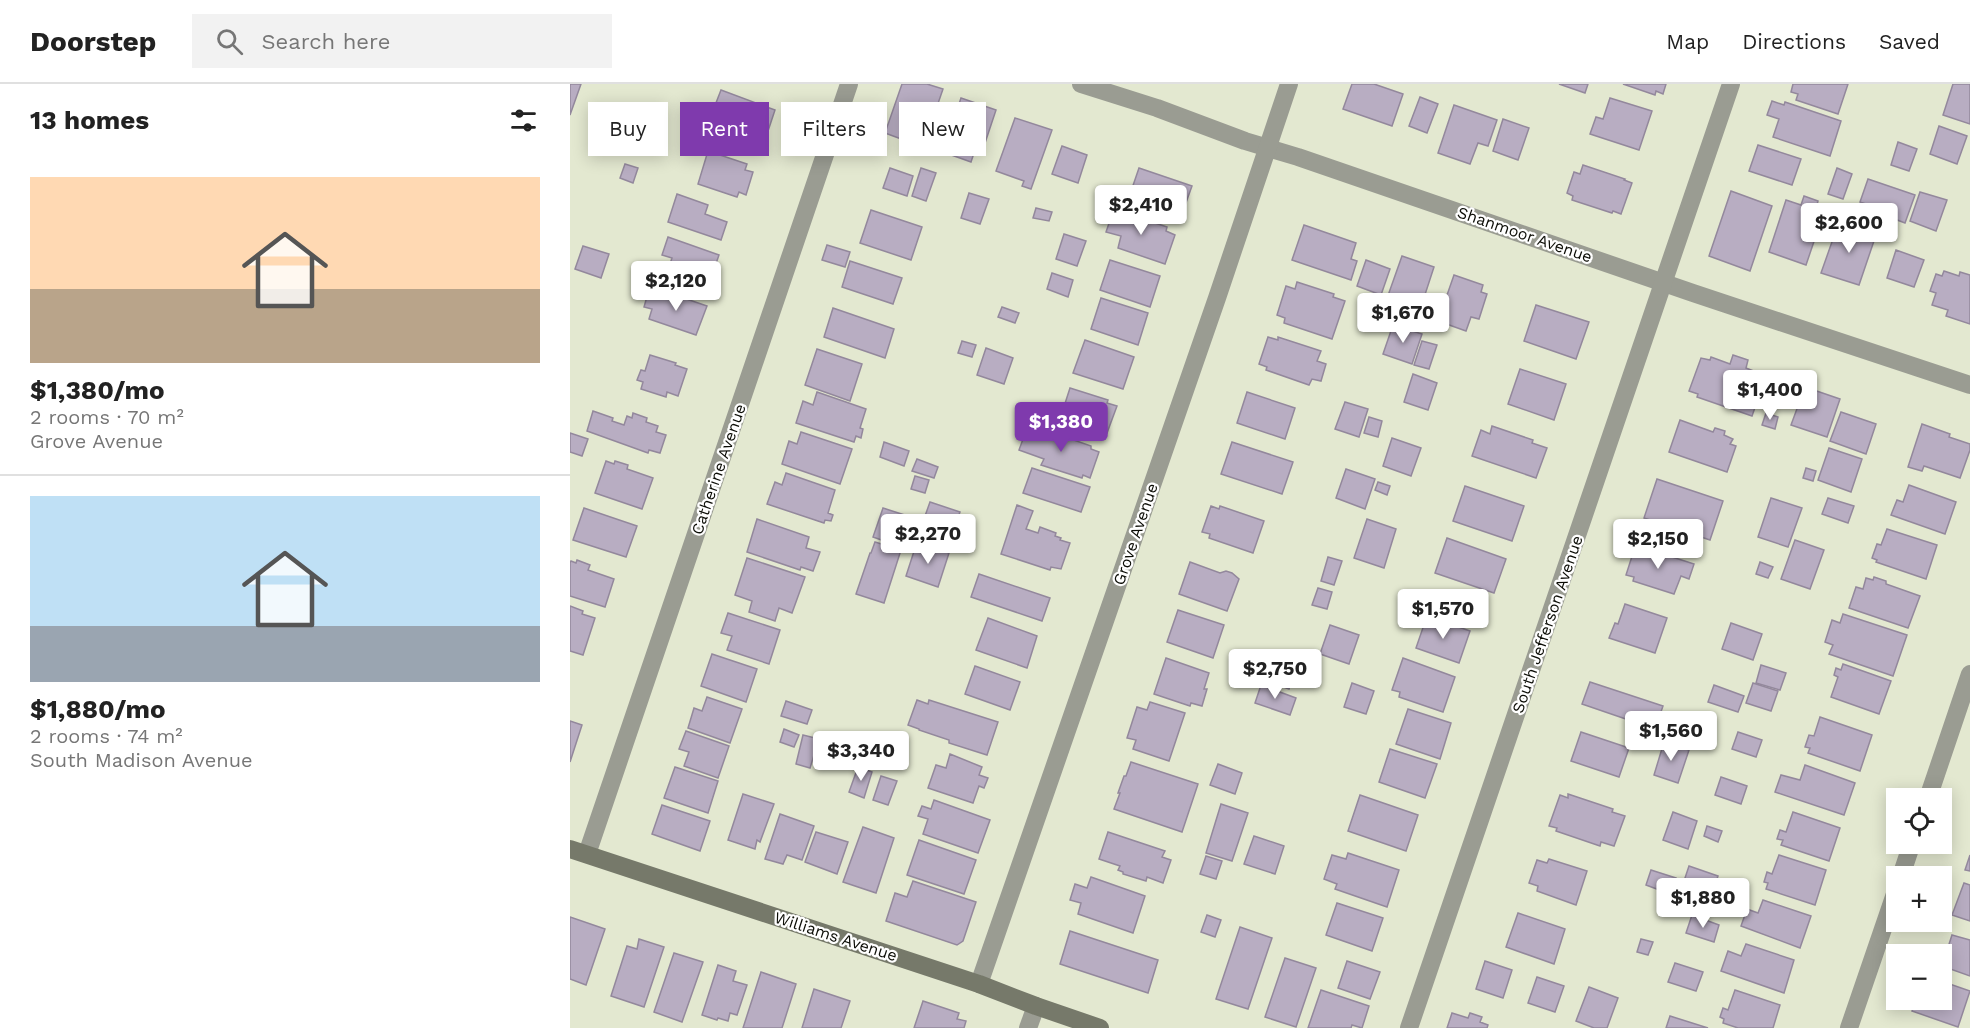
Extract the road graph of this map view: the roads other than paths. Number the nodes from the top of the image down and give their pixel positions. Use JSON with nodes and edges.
{"nodes":[{"id":1,"x":849,"y":84,"type":"edge"},
{"id":2,"x":1081,"y":84,"type":"edge"},
{"id":3,"x":1289,"y":84,"type":"edge"},
{"id":4,"x":1731,"y":84,"type":"edge"},
{"id":5,"x":1268,"y":147,"type":"junction"},
{"id":6,"x":1664,"y":282,"type":"junction"},
{"id":7,"x":1970,"y":385,"type":"edge"},
{"id":8,"x":1970,"y":674,"type":"edge"},
{"id":9,"x":1931,"y":788,"type":"edge"},
{"id":10,"x":579,"y":852,"type":"edge"},
{"id":11,"x":1886,"y":920,"type":"edge"},
{"id":12,"x":979,"y":984,"type":"junction"},
{"id":13,"x":1036,"y":1006,"type":"junction"},
{"id":14,"x":1028,"y":1028,"type":"edge"},
{"id":15,"x":1100,"y":1028,"type":"edge"},
{"id":16,"x":1409,"y":1028,"type":"edge"},
{"id":17,"x":1849,"y":1028,"type":"edge"}],
"edges":[{"from":1,"to":10,"type":"street","name":"Catherine Avenue"},
{"from":2,"to":5,"type":"street","name":"Shanmoor Avenue"},
{"from":3,"to":5,"type":"street","name":"Grove Avenue"},
{"from":4,"to":6,"type":"street","name":"South Jefferson Avenue"},
{"from":5,"to":6,"type":"street","name":"Shanmoor Avenue"},
{"from":5,"to":12,"type":"street","name":"Grove Avenue"},
{"from":6,"to":7,"type":"street","name":"Shanmoor Avenue"},
{"from":6,"to":16,"type":"street","name":"South Jefferson Avenue"},
{"from":8,"to":9,"type":"street"},
{"from":10,"to":12,"type":"street","name":"Williams Avenue"},
{"from":11,"to":17,"type":"street"},
{"from":12,"to":13,"type":"street","name":"Williams Avenue"},
{"from":13,"to":14,"type":"street"},
{"from":13,"to":15,"type":"street","name":"Williams Avenue"}]}
